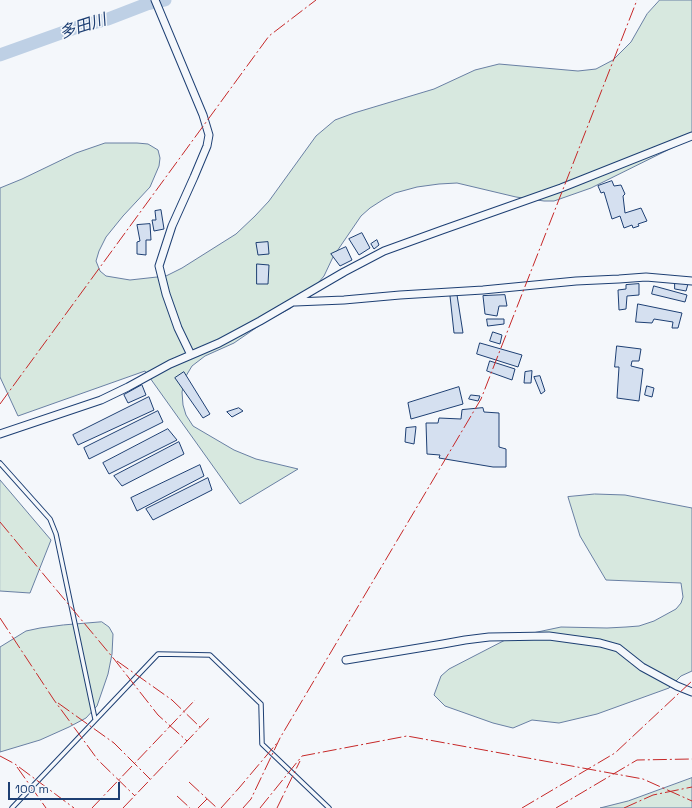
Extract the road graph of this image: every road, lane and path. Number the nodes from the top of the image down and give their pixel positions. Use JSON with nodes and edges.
{"nodes":[{"id":1,"x":155,"y":0,"type":"edge"},
{"id":2,"x":692,"y":136,"type":"edge"},
{"id":3,"x":692,"y":281,"type":"edge"},
{"id":4,"x":293,"y":302,"type":"junction"},
{"id":5,"x":191,"y":355,"type":"junction"},
{"id":6,"x":0,"y":434,"type":"edge"},
{"id":7,"x":0,"y":463,"type":"edge"},
{"id":8,"x":346,"y":660,"type":"dead end"},
{"id":9,"x":692,"y":692,"type":"edge"},
{"id":10,"x":96,"y":719,"type":"junction"},
{"id":11,"x":15,"y":807,"type":"edge"},
{"id":12,"x":329,"y":808,"type":"edge"}],
"edges":[{"from":1,"to":5,"type":"street"},
{"from":2,"to":4,"type":"street"},
{"from":3,"to":4,"type":"street"},
{"from":4,"to":5,"type":"street"},
{"from":5,"to":6,"type":"street"},
{"from":7,"to":10,"type":"lane"},
{"from":8,"to":9,"type":"street"},
{"from":10,"to":11,"type":"lane"},
{"from":10,"to":12,"type":"lane"}]}
